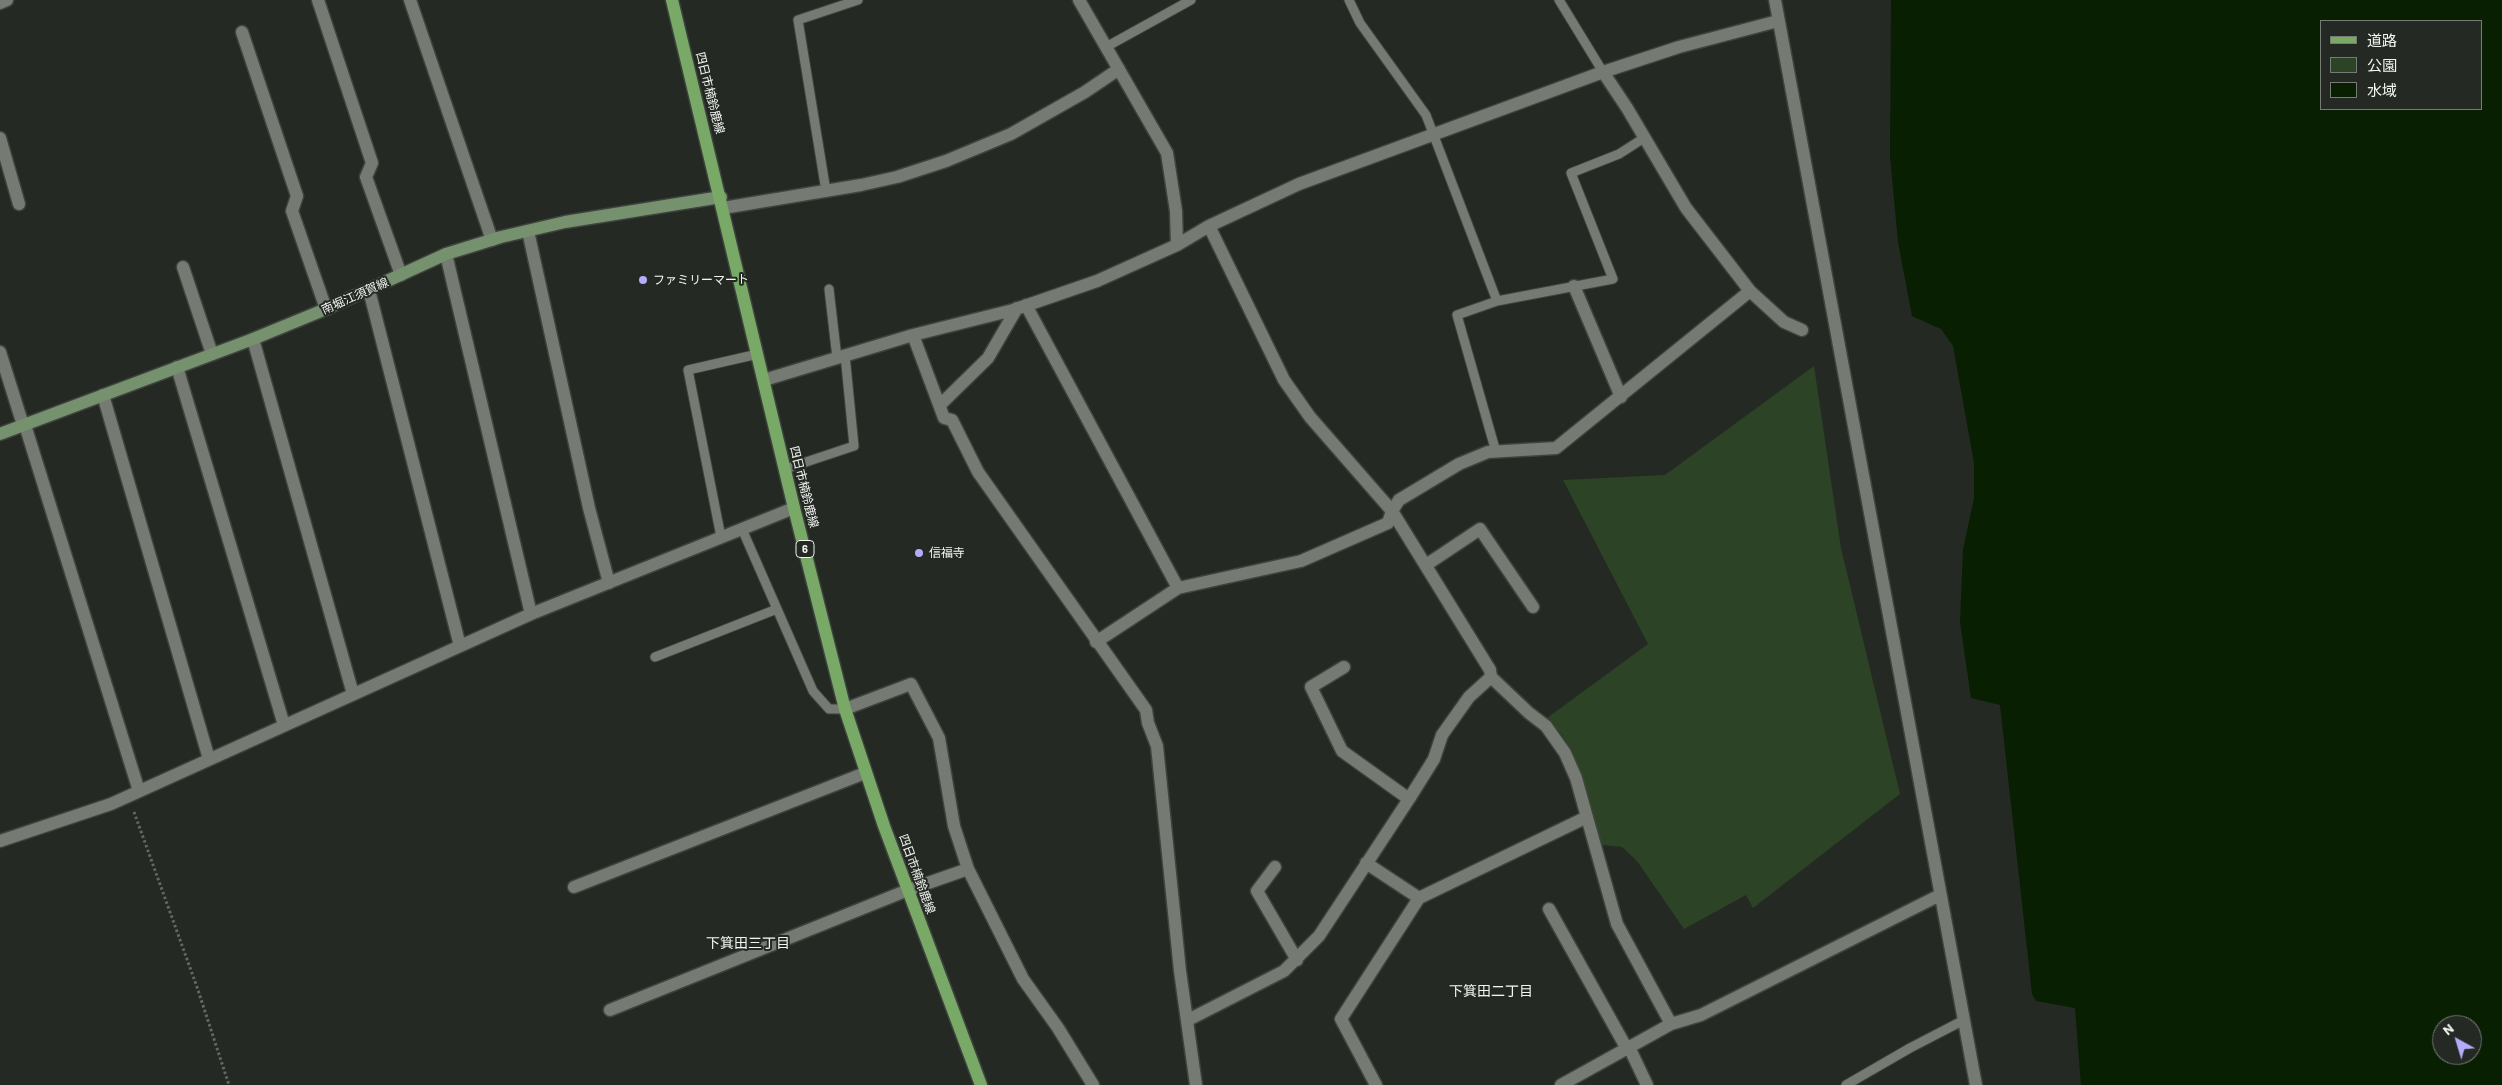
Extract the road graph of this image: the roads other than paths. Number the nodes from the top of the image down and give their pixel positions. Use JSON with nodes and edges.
{"nodes":[{"id":1,"x":7,"y":0,"type":"edge"},
{"id":2,"x":318,"y":0,"type":"edge"},
{"id":3,"x":410,"y":0,"type":"edge"},
{"id":4,"x":672,"y":0,"type":"edge"},
{"id":5,"x":858,"y":0,"type":"edge"},
{"id":6,"x":1079,"y":0,"type":"edge"},
{"id":7,"x":1191,"y":0,"type":"edge"},
{"id":8,"x":1349,"y":0,"type":"edge"},
{"id":9,"x":1559,"y":0,"type":"edge"},
{"id":10,"x":1775,"y":0,"type":"edge"},
{"id":11,"x":0,"y":3,"type":"edge"},
{"id":12,"x":1778,"y":21,"type":"junction"},
{"id":13,"x":242,"y":32,"type":"dead end"},
{"id":14,"x":1106,"y":47,"type":"junction"},
{"id":15,"x":1119,"y":69,"type":"junction"},
{"id":16,"x":1604,"y":72,"type":"junction"},
{"id":17,"x":1433,"y":136,"type":"junction"},
{"id":18,"x":0,"y":138,"type":"edge"},
{"id":19,"x":1644,"y":138,"type":"junction"},
{"id":20,"x":826,"y":191,"type":"junction"},
{"id":21,"x":722,"y":202,"type":"junction"},
{"id":22,"x":19,"y":204,"type":"dead end"},
{"id":23,"x":1209,"y":226,"type":"junction"},
{"id":24,"x":528,"y":231,"type":"junction"},
{"id":25,"x":492,"y":240,"type":"junction"},
{"id":26,"x":1177,"y":245,"type":"junction"},
{"id":27,"x":446,"y":254,"type":"junction"},
{"id":28,"x":182,"y":267,"type":"dead end"},
{"id":29,"x":401,"y":275,"type":"junction"},
{"id":30,"x":1574,"y":286,"type":"junction"},
{"id":31,"x":829,"y":289,"type":"dead end"},
{"id":32,"x":369,"y":290,"type":"junction"},
{"id":33,"x":1750,"y":291,"type":"junction"},
{"id":34,"x":1496,"y":301,"type":"junction"},
{"id":35,"x":1022,"y":307,"type":"junction"},
{"id":36,"x":326,"y":309,"type":"junction"},
{"id":37,"x":1802,"y":330,"type":"dead end"},
{"id":38,"x":913,"y":335,"type":"junction"},
{"id":39,"x":253,"y":339,"type":"junction"},
{"id":40,"x":0,"y":352,"type":"edge"},
{"id":41,"x":212,"y":354,"type":"junction"},
{"id":42,"x":758,"y":354,"type":"junction"},
{"id":43,"x":841,"y":357,"type":"junction"},
{"id":44,"x":177,"y":367,"type":"junction"},
{"id":45,"x":764,"y":380,"type":"junction"},
{"id":46,"x":103,"y":396,"type":"junction"},
{"id":47,"x":1621,"y":397,"type":"junction"},
{"id":48,"x":940,"y":406,"type":"junction"},
{"id":49,"x":24,"y":425,"type":"junction"},
{"id":50,"x":0,"y":434,"type":"edge"},
{"id":51,"x":1496,"y":452,"type":"junction"},
{"id":52,"x":785,"y":469,"type":"junction"},
{"id":53,"x":794,"y":508,"type":"junction"},
{"id":54,"x":1392,"y":511,"type":"junction"},
{"id":55,"x":742,"y":529,"type":"junction"},
{"id":56,"x":721,"y":537,"type":"junction"},
{"id":57,"x":1426,"y":565,"type":"junction"},
{"id":58,"x":609,"y":583,"type":"junction"},
{"id":59,"x":1178,"y":588,"type":"junction"},
{"id":60,"x":1533,"y":607,"type":"dead end"},
{"id":61,"x":777,"y":609,"type":"junction"},
{"id":62,"x":531,"y":614,"type":"junction"},
{"id":63,"x":1096,"y":642,"type":"junction"},
{"id":64,"x":460,"y":646,"type":"junction"},
{"id":65,"x":655,"y":657,"type":"dead end"},
{"id":66,"x":1344,"y":668,"type":"dead end"},
{"id":67,"x":1491,"y":677,"type":"junction"},
{"id":68,"x":353,"y":694,"type":"junction"},
{"id":69,"x":845,"y":709,"type":"junction"},
{"id":70,"x":284,"y":725,"type":"junction"},
{"id":71,"x":209,"y":759,"type":"junction"},
{"id":72,"x":866,"y":773,"type":"junction"},
{"id":73,"x":134,"y":793,"type":"junction"},
{"id":74,"x":1409,"y":799,"type":"junction"},
{"id":75,"x":1587,"y":817,"type":"junction"},
{"id":76,"x":0,"y":841,"type":"edge"},
{"id":77,"x":1366,"y":863,"type":"junction"},
{"id":78,"x":1275,"y":867,"type":"dead end"},
{"id":79,"x":968,"y":868,"type":"junction"},
{"id":80,"x":574,"y":887,"type":"dead end"},
{"id":81,"x":908,"y":890,"type":"junction"},
{"id":82,"x":1940,"y":896,"type":"junction"},
{"id":83,"x":1418,"y":898,"type":"junction"},
{"id":84,"x":1549,"y":909,"type":"dead end"},
{"id":85,"x":1297,"y":960,"type":"junction"},
{"id":86,"x":610,"y":1010,"type":"dead end"},
{"id":87,"x":1188,"y":1020,"type":"junction"},
{"id":88,"x":1964,"y":1020,"type":"junction"},
{"id":89,"x":1672,"y":1024,"type":"junction"},
{"id":90,"x":1628,"y":1048,"type":"junction"},
{"id":91,"x":980,"y":1085,"type":"edge"},
{"id":92,"x":1093,"y":1085,"type":"edge"},
{"id":93,"x":1196,"y":1085,"type":"edge"},
{"id":94,"x":1376,"y":1085,"type":"edge"},
{"id":95,"x":1561,"y":1085,"type":"edge"},
{"id":96,"x":1646,"y":1085,"type":"edge"},
{"id":97,"x":1846,"y":1085,"type":"edge"},
{"id":98,"x":1976,"y":1085,"type":"edge"}],
"edges":[{"from":1,"to":11,"type":"street"},
{"from":2,"to":29,"type":"street"},
{"from":3,"to":25,"type":"street"},
{"from":4,"to":21,"type":"main road","name":"四日市楠鈴鹿線","number":"6"},
{"from":5,"to":20,"type":"lane"},
{"from":6,"to":14,"type":"street"},
{"from":7,"to":14,"type":"lane"},
{"from":8,"to":17,"type":"lane"},
{"from":9,"to":16,"type":"lane"},
{"from":10,"to":12,"type":"street"},
{"from":12,"to":16,"type":"street"},
{"from":12,"to":82,"type":"street"},
{"from":13,"to":36,"type":"street"},
{"from":14,"to":15,"type":"street"},
{"from":15,"to":20,"type":"street"},
{"from":15,"to":26,"type":"street"},
{"from":16,"to":17,"type":"street"},
{"from":16,"to":19,"type":"street"},
{"from":17,"to":23,"type":"street"},
{"from":17,"to":34,"type":"lane"},
{"from":18,"to":22,"type":"street"},
{"from":19,"to":30,"type":"lane"},
{"from":19,"to":33,"type":"street"},
{"from":20,"to":21,"type":"street"},
{"from":21,"to":24,"type":"main road","name":"南堀江須賀線"},
{"from":21,"to":42,"type":"main road","name":"四日市楠鈴鹿線","number":"6"},
{"from":23,"to":26,"type":"street"},
{"from":23,"to":54,"type":"street"},
{"from":24,"to":25,"type":"main road","name":"南堀江須賀線"},
{"from":24,"to":58,"type":"street"},
{"from":25,"to":27,"type":"main road","name":"南堀江須賀線"},
{"from":26,"to":35,"type":"street"},
{"from":27,"to":29,"type":"main road","name":"南堀江須賀線"},
{"from":27,"to":62,"type":"street"},
{"from":28,"to":41,"type":"street"},
{"from":29,"to":32,"type":"main road","name":"南堀江須賀線"},
{"from":30,"to":34,"type":"lane"},
{"from":30,"to":47,"type":"street"},
{"from":31,"to":43,"type":"lane"},
{"from":32,"to":36,"type":"main road","name":"南堀江須賀線"},
{"from":32,"to":64,"type":"street"},
{"from":33,"to":37,"type":"street"},
{"from":33,"to":47,"type":"street"},
{"from":34,"to":51,"type":"lane"},
{"from":35,"to":38,"type":"street"},
{"from":35,"to":48,"type":"street"},
{"from":35,"to":59,"type":"street"},
{"from":36,"to":39,"type":"main road","name":"南堀江須賀線"},
{"from":38,"to":43,"type":"street"},
{"from":38,"to":48,"type":"street"},
{"from":39,"to":41,"type":"main road","name":"南堀江須賀線"},
{"from":39,"to":68,"type":"street"},
{"from":40,"to":49,"type":"street"},
{"from":41,"to":44,"type":"main road","name":"南堀江須賀線"},
{"from":42,"to":45,"type":"main road","name":"四日市楠鈴鹿線","number":"6"},
{"from":42,"to":56,"type":"lane"},
{"from":43,"to":45,"type":"street"},
{"from":43,"to":52,"type":"lane"},
{"from":44,"to":46,"type":"main road","name":"南堀江須賀線"},
{"from":44,"to":70,"type":"street"},
{"from":45,"to":52,"type":"main road","name":"四日市楠鈴鹿線","number":"6"},
{"from":46,"to":49,"type":"main road","name":"南堀江須賀線"},
{"from":46,"to":71,"type":"street"},
{"from":47,"to":51,"type":"street"},
{"from":48,"to":63,"type":"street"},
{"from":49,"to":50,"type":"main road","name":"南堀江須賀線"},
{"from":49,"to":73,"type":"street"},
{"from":51,"to":54,"type":"street"},
{"from":52,"to":53,"type":"main road","name":"四日市楠鈴鹿線","number":"6"},
{"from":53,"to":55,"type":"street"},
{"from":53,"to":69,"type":"main road","name":"四日市楠鈴鹿線","number":"6"},
{"from":54,"to":57,"type":"street"},
{"from":54,"to":59,"type":"street"},
{"from":55,"to":56,"type":"street"},
{"from":55,"to":61,"type":"lane"},
{"from":56,"to":58,"type":"street"},
{"from":57,"to":60,"type":"street"},
{"from":57,"to":67,"type":"street"},
{"from":58,"to":62,"type":"street"},
{"from":59,"to":63,"type":"street"},
{"from":61,"to":65,"type":"lane"},
{"from":61,"to":69,"type":"lane"},
{"from":62,"to":64,"type":"street"},
{"from":63,"to":87,"type":"street"},
{"from":64,"to":68,"type":"street"},
{"from":66,"to":74,"type":"street"},
{"from":67,"to":74,"type":"street"},
{"from":67,"to":75,"type":"street"},
{"from":68,"to":70,"type":"street"},
{"from":69,"to":72,"type":"main road","name":"四日市楠鈴鹿線","number":"6"},
{"from":69,"to":79,"type":"street"},
{"from":70,"to":71,"type":"street"},
{"from":71,"to":73,"type":"street"},
{"from":72,"to":80,"type":"street"},
{"from":72,"to":81,"type":"main road","name":"四日市楠鈴鹿線","number":"6"},
{"from":73,"to":76,"type":"street"},
{"from":74,"to":77,"type":"street"},
{"from":75,"to":83,"type":"street"},
{"from":75,"to":89,"type":"street"},
{"from":77,"to":83,"type":"street"},
{"from":77,"to":85,"type":"street"},
{"from":78,"to":85,"type":"street"},
{"from":79,"to":81,"type":"street"},
{"from":79,"to":92,"type":"street"},
{"from":81,"to":86,"type":"street"},
{"from":81,"to":91,"type":"main road","name":"四日市楠鈴鹿線","number":"6"},
{"from":82,"to":88,"type":"street"},
{"from":82,"to":89,"type":"street"},
{"from":83,"to":94,"type":"street"},
{"from":84,"to":90,"type":"street"},
{"from":85,"to":87,"type":"street"},
{"from":87,"to":93,"type":"street"},
{"from":88,"to":97,"type":"lane"},
{"from":88,"to":98,"type":"street"},
{"from":89,"to":90,"type":"street"},
{"from":90,"to":95,"type":"street"},
{"from":90,"to":96,"type":"street"}]}
